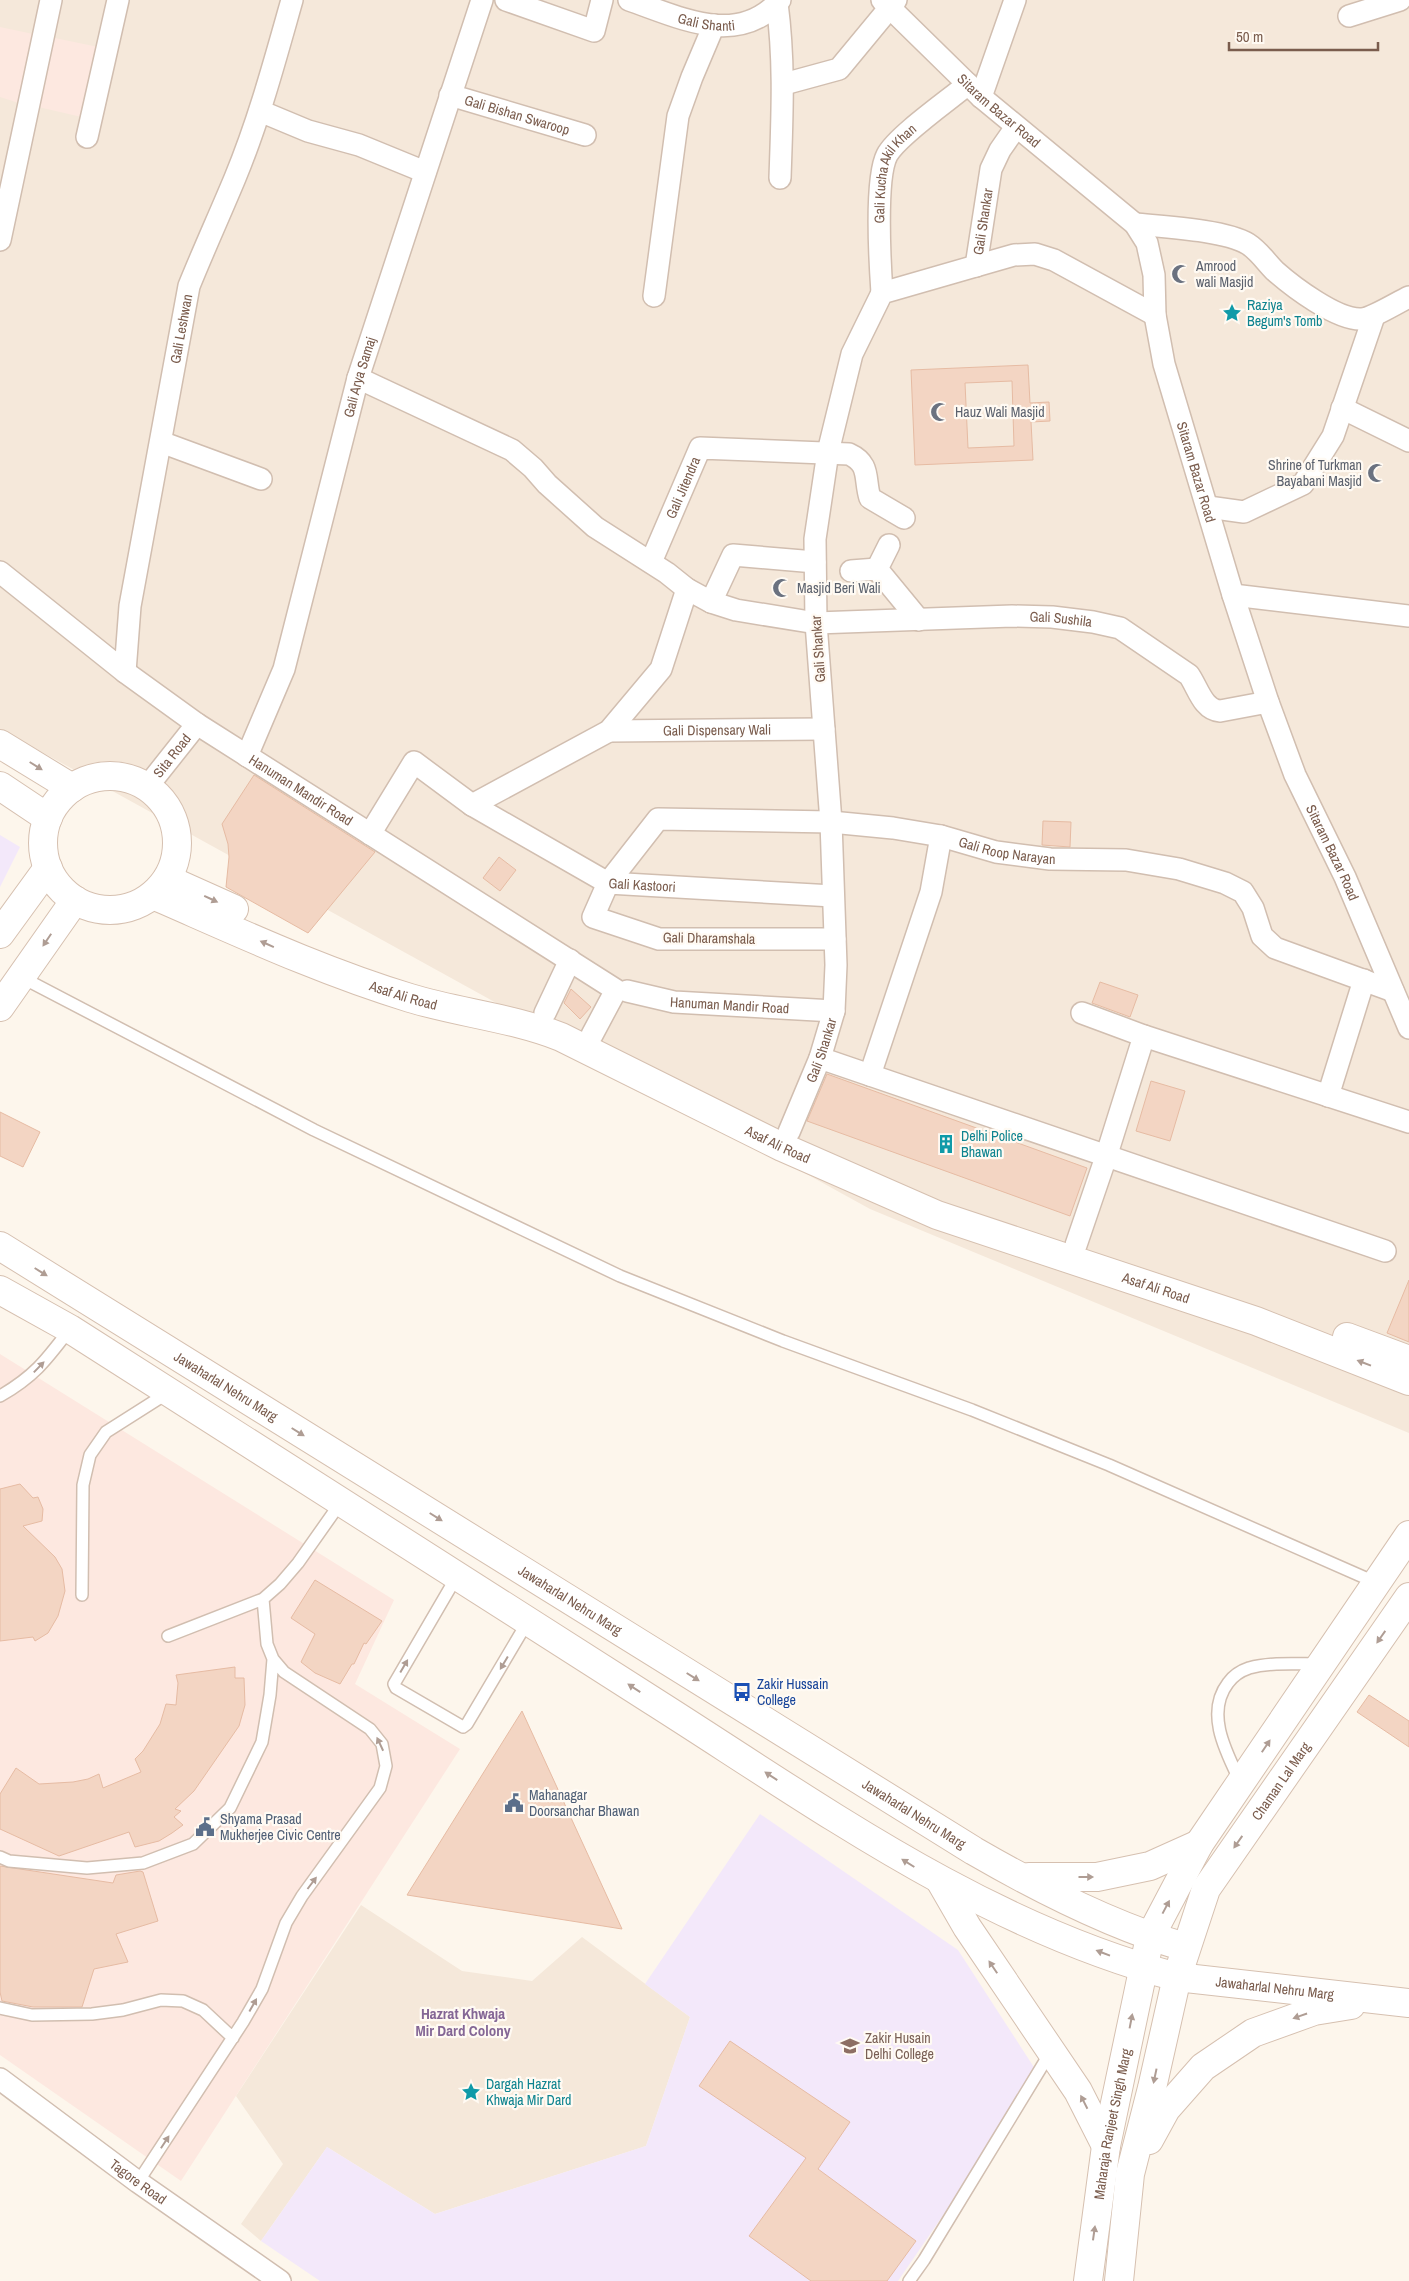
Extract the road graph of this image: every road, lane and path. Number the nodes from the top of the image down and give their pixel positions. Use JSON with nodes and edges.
{"nodes":[{"id":1,"x":51,"y":0,"type":"edge"},
{"id":2,"x":118,"y":0,"type":"edge"},
{"id":3,"x":292,"y":0,"type":"edge"},
{"id":4,"x":482,"y":0,"type":"edge"},
{"id":5,"x":506,"y":0,"type":"edge"},
{"id":6,"x":602,"y":0,"type":"edge"},
{"id":7,"x":629,"y":0,"type":"edge"},
{"id":8,"x":1015,"y":0,"type":"edge"},
{"id":9,"x":1400,"y":0,"type":"edge"},
{"id":10,"x":779,"y":1,"type":"edge"},
{"id":11,"x":889,"y":2,"type":"edge"},
{"id":12,"x":1349,"y":16,"type":"dead end"},
{"id":13,"x":714,"y":25,"type":"junction"},
{"id":14,"x":784,"y":84,"type":"junction"},
{"id":15,"x":974,"y":90,"type":"junction"},
{"id":16,"x":450,"y":95,"type":"junction"},
{"id":17,"x":260,"y":111,"type":"junction"},
{"id":18,"x":1016,"y":127,"type":"junction"},
{"id":19,"x":585,"y":134,"type":"dead end"},
{"id":20,"x":87,"y":137,"type":"dead end"},
{"id":21,"x":426,"y":172,"type":"junction"},
{"id":22,"x":780,"y":178,"type":"dead end"},
{"id":23,"x":1135,"y":224,"type":"junction"},
{"id":24,"x":0,"y":240,"type":"edge"},
{"id":25,"x":976,"y":266,"type":"junction"},
{"id":26,"x":882,"y":293,"type":"junction"},
{"id":27,"x":654,"y":296,"type":"dead end"},
{"id":28,"x":1409,"y":297,"type":"edge"},
{"id":29,"x":1155,"y":315,"type":"junction"},
{"id":30,"x":1374,"y":316,"type":"junction"},
{"id":31,"x":358,"y":378,"type":"junction"},
{"id":32,"x":1342,"y":408,"type":"junction"},
{"id":33,"x":1409,"y":441,"type":"edge"},
{"id":34,"x":161,"y":442,"type":"junction"},
{"id":35,"x":828,"y":452,"type":"junction"},
{"id":36,"x":261,"y":478,"type":"dead end"},
{"id":37,"x":1208,"y":507,"type":"junction"},
{"id":38,"x":904,"y":518,"type":"dead end"},
{"id":39,"x":890,"y":545,"type":"dead end"},
{"id":40,"x":650,"y":562,"type":"junction"},
{"id":41,"x":815,"y":562,"type":"junction"},
{"id":42,"x":877,"y":569,"type":"junction"},
{"id":43,"x":851,"y":571,"type":"dead end"},
{"id":44,"x":0,"y":572,"type":"edge"},
{"id":45,"x":687,"y":589,"type":"junction"},
{"id":46,"x":1232,"y":595,"type":"junction"},
{"id":47,"x":711,"y":602,"type":"junction"},
{"id":48,"x":1409,"y":616,"type":"edge"},
{"id":49,"x":918,"y":620,"type":"junction"},
{"id":50,"x":816,"y":624,"type":"junction"},
{"id":51,"x":125,"y":672,"type":"junction"},
{"id":52,"x":1268,"y":702,"type":"junction"},
{"id":53,"x":196,"y":724,"type":"junction"},
{"id":54,"x":824,"y":729,"type":"junction"},
{"id":55,"x":608,"y":731,"type":"junction"},
{"id":56,"x":0,"y":744,"type":"edge"},
{"id":57,"x":247,"y":756,"type":"junction"},
{"id":58,"x":0,"y":786,"type":"edge"},
{"id":59,"x":147,"y":787,"type":"junction"},
{"id":60,"x":72,"y":788,"type":"junction"},
{"id":61,"x":472,"y":805,"type":"junction"},
{"id":62,"x":48,"y":818,"type":"junction"},
{"id":63,"x":831,"y":822,"type":"junction"},
{"id":64,"x":370,"y":834,"type":"junction"},
{"id":65,"x":941,"y":836,"type":"junction"},
{"id":66,"x":48,"y":868,"type":"junction"},
{"id":67,"x":608,"y":883,"type":"junction"},
{"id":68,"x":160,"y":887,"type":"junction"},
{"id":69,"x":833,"y":896,"type":"junction"},
{"id":70,"x":75,"y":900,"type":"junction"},
{"id":71,"x":0,"y":934,"type":"edge"},
{"id":72,"x":835,"y":940,"type":"junction"},
{"id":73,"x":570,"y":960,"type":"junction"},
{"id":74,"x":21,"y":977,"type":"junction"},
{"id":75,"x":1364,"y":980,"type":"junction"},
{"id":76,"x":621,"y":990,"type":"junction"},
{"id":77,"x":1393,"y":991,"type":"junction"},
{"id":78,"x":0,"y":1007,"type":"edge"},
{"id":79,"x":834,"y":1011,"type":"junction"},
{"id":80,"x":545,"y":1013,"type":"junction"},
{"id":81,"x":1082,"y":1013,"type":"dead end"},
{"id":82,"x":1409,"y":1028,"type":"edge"},
{"id":83,"x":592,"y":1035,"type":"junction"},
{"id":84,"x":1144,"y":1036,"type":"junction"},
{"id":85,"x":820,"y":1058,"type":"junction"},
{"id":86,"x":870,"y":1075,"type":"junction"},
{"id":87,"x":1328,"y":1096,"type":"junction"},
{"id":88,"x":1409,"y":1122,"type":"edge"},
{"id":89,"x":789,"y":1132,"type":"junction"},
{"id":90,"x":1106,"y":1157,"type":"junction"},
{"id":91,"x":0,"y":1246,"type":"edge"},
{"id":92,"x":1076,"y":1246,"type":"junction"},
{"id":93,"x":1385,"y":1251,"type":"dead end"},
{"id":94,"x":0,"y":1290,"type":"edge"},
{"id":95,"x":70,"y":1329,"type":"junction"},
{"id":96,"x":1409,"y":1360,"type":"edge"},
{"id":97,"x":1409,"y":1381,"type":"edge"},
{"id":98,"x":170,"y":1392,"type":"junction"},
{"id":99,"x":0,"y":1396,"type":"edge"},
{"id":100,"x":342,"y":1502,"type":"junction"},
{"id":101,"x":1409,"y":1535,"type":"edge"},
{"id":102,"x":457,"y":1576,"type":"junction"},
{"id":103,"x":1376,"y":1583,"type":"junction"},
{"id":104,"x":82,"y":1595,"type":"dead end"},
{"id":105,"x":1409,"y":1597,"type":"edge"},
{"id":106,"x":263,"y":1599,"type":"junction"},
{"id":107,"x":528,"y":1621,"type":"junction"},
{"id":108,"x":168,"y":1636,"type":"dead end"},
{"id":109,"x":273,"y":1659,"type":"junction"},
{"id":110,"x":1322,"y":1664,"type":"junction"},
{"id":111,"x":1240,"y":1783,"type":"junction"},
{"id":112,"x":1199,"y":1844,"type":"junction"},
{"id":113,"x":0,"y":1857,"type":"edge"},
{"id":114,"x":1020,"y":1877,"type":"junction"},
{"id":115,"x":941,"y":1882,"type":"junction"},
{"id":116,"x":1150,"y":1937,"type":"junction"},
{"id":117,"x":1185,"y":1947,"type":"junction"},
{"id":118,"x":1142,"y":1968,"type":"junction"},
{"id":119,"x":1177,"y":1977,"type":"junction"},
{"id":120,"x":1382,"y":2000,"type":"junction"},
{"id":121,"x":1409,"y":2003,"type":"edge"},
{"id":122,"x":0,"y":2008,"type":"edge"},
{"id":123,"x":233,"y":2038,"type":"junction"},
{"id":124,"x":1051,"y":2052,"type":"junction"},
{"id":125,"x":0,"y":2079,"type":"edge"},
{"id":126,"x":1106,"y":2146,"type":"junction"},
{"id":127,"x":1130,"y":2174,"type":"junction"},
{"id":128,"x":138,"y":2182,"type":"junction"},
{"id":129,"x":280,"y":2281,"type":"edge"},
{"id":130,"x":909,"y":2281,"type":"edge"},
{"id":131,"x":1088,"y":2281,"type":"edge"},
{"id":132,"x":1119,"y":2281,"type":"edge"}],
"edges":[{"from":1,"to":24,"type":"street"},
{"from":2,"to":20,"type":"street"},
{"from":3,"to":17,"type":"street","name":"Gali Leshwan"},
{"from":4,"to":16,"type":"street","name":"Gali Arya Samaj"},
{"from":5,"to":6,"type":"street"},
{"from":7,"to":13,"type":"street","name":"Gali Shanti"},
{"from":8,"to":15,"type":"street"},
{"from":9,"to":12,"type":"street"},
{"from":10,"to":13,"type":"street","name":"Gali Shanti"},
{"from":10,"to":14,"type":"street"},
{"from":11,"to":14,"type":"street"},
{"from":11,"to":15,"type":"street","name":"Sitaram Bazar Road"},
{"from":13,"to":27,"type":"street"},
{"from":14,"to":22,"type":"street"},
{"from":15,"to":18,"type":"street","name":"Sitaram Bazar Road"},
{"from":15,"to":26,"type":"street","name":"Gali Kucha Akil Khan"},
{"from":16,"to":19,"type":"street","name":"Gali Bishan Swaroop"},
{"from":16,"to":21,"type":"street","name":"Gali Arya Samaj"},
{"from":17,"to":21,"type":"street"},
{"from":17,"to":34,"type":"street","name":"Gali Leshwan"},
{"from":18,"to":23,"type":"street","name":"Sitaram Bazar Road"},
{"from":18,"to":25,"type":"street","name":"Gali Shankar"},
{"from":21,"to":31,"type":"street","name":"Gali Arya Samaj"},
{"from":23,"to":29,"type":"street","name":"Sitaram Bazar Road"},
{"from":23,"to":30,"type":"street"},
{"from":25,"to":26,"type":"street","name":"Gali Shankar"},
{"from":25,"to":29,"type":"street"},
{"from":26,"to":35,"type":"street","name":"Gali Shankar"},
{"from":28,"to":30,"type":"street"},
{"from":29,"to":37,"type":"street","name":"Sitaram Bazar Road"},
{"from":30,"to":32,"type":"street"},
{"from":31,"to":40,"type":"street","name":"Gali Sushila"},
{"from":31,"to":57,"type":"street","name":"Gali Arya Samaj"},
{"from":32,"to":33,"type":"street"},
{"from":32,"to":37,"type":"street"},
{"from":34,"to":36,"type":"street"},
{"from":34,"to":51,"type":"street","name":"Gali Leshwan"},
{"from":35,"to":38,"type":"street"},
{"from":35,"to":40,"type":"street","name":"Gali Jitendra"},
{"from":35,"to":41,"type":"street","name":"Gali Shankar"},
{"from":37,"to":46,"type":"street","name":"Sitaram Bazar Road"},
{"from":39,"to":42,"type":"street"},
{"from":40,"to":45,"type":"street","name":"Gali Sushila"},
{"from":41,"to":47,"type":"street"},
{"from":41,"to":50,"type":"street","name":"Gali Shankar"},
{"from":42,"to":43,"type":"street"},
{"from":42,"to":49,"type":"street"},
{"from":44,"to":51,"type":"street","name":"Hanuman Mandir Road"},
{"from":45,"to":47,"type":"street","name":"Gali Sushila"},
{"from":45,"to":55,"type":"street"},
{"from":46,"to":48,"type":"street"},
{"from":46,"to":52,"type":"street","name":"Sitaram Bazar Road"},
{"from":47,"to":50,"type":"street","name":"Gali Sushila"},
{"from":49,"to":50,"type":"street","name":"Gali Sushila"},
{"from":49,"to":52,"type":"street","name":"Gali Sushila"},
{"from":50,"to":54,"type":"street","name":"Gali Shankar"},
{"from":51,"to":53,"type":"street","name":"Hanuman Mandir Road"},
{"from":52,"to":77,"type":"street","name":"Sitaram Bazar Road"},
{"from":53,"to":57,"type":"street","name":"Hanuman Mandir Road"},
{"from":53,"to":59,"type":"street","name":"Sita Road"},
{"from":54,"to":55,"type":"street","name":"Gali Dispensary Wali"},
{"from":54,"to":63,"type":"street","name":"Gali Shankar"},
{"from":55,"to":61,"type":"street"},
{"from":56,"to":60,"type":"main road","one_way":true},
{"from":57,"to":64,"type":"street","name":"Hanuman Mandir Road"},
{"from":58,"to":62,"type":"main road"},
{"from":59,"to":60,"type":"main road"},
{"from":59,"to":68,"type":"main road"},
{"from":60,"to":62,"type":"main road"},
{"from":61,"to":64,"type":"street","name":"Gali Kastoori"},
{"from":61,"to":67,"type":"street","name":"Gali Kastoori"},
{"from":62,"to":66,"type":"main road"},
{"from":63,"to":65,"type":"street","name":"Gali Roop Narayan"},
{"from":63,"to":67,"type":"street","name":"Gali Roop Narayan"},
{"from":63,"to":69,"type":"street","name":"Gali Shankar"},
{"from":64,"to":73,"type":"street","name":"Hanuman Mandir Road"},
{"from":65,"to":75,"type":"street","name":"Gali Roop Narayan"},
{"from":65,"to":86,"type":"street"},
{"from":66,"to":70,"type":"main road"},
{"from":66,"to":71,"type":"main road"},
{"from":67,"to":69,"type":"street","name":"Gali Kastoori"},
{"from":67,"to":72,"type":"street","name":"Gali Dharamshala"},
{"from":68,"to":70,"type":"main road"},
{"from":68,"to":80,"type":"main road","name":"Asaf Ali Road","one_way":true},
{"from":97,"to":68,"type":"main road","name":"Asaf Ali Road","one_way":true},
{"from":69,"to":72,"type":"street","name":"Gali Shankar"},
{"from":70,"to":74,"type":"main road","one_way":true},
{"from":72,"to":79,"type":"street","name":"Gali Shankar"},
{"from":73,"to":76,"type":"street","name":"Hanuman Mandir Road"},
{"from":73,"to":80,"type":"street"},
{"from":74,"to":78,"type":"main road"},
{"from":74,"to":103,"type":"lane"},
{"from":75,"to":77,"type":"street","name":"Gali Roop Narayan"},
{"from":75,"to":87,"type":"street"},
{"from":76,"to":79,"type":"street","name":"Hanuman Mandir Road"},
{"from":76,"to":83,"type":"street"},
{"from":77,"to":82,"type":"street","name":"Sitaram Bazar Road"},
{"from":79,"to":85,"type":"street","name":"Gali Shankar"},
{"from":80,"to":83,"type":"main road","name":"Asaf Ali Road"},
{"from":81,"to":84,"type":"street"},
{"from":83,"to":89,"type":"main road","name":"Asaf Ali Road"},
{"from":84,"to":87,"type":"street"},
{"from":84,"to":90,"type":"street"},
{"from":85,"to":86,"type":"street"},
{"from":85,"to":89,"type":"street","name":"Gali Shankar"},
{"from":86,"to":90,"type":"street"},
{"from":87,"to":88,"type":"street"},
{"from":89,"to":92,"type":"main road","name":"Asaf Ali Road"},
{"from":90,"to":92,"type":"street"},
{"from":90,"to":93,"type":"street"},
{"from":91,"to":114,"type":"main road","name":"Jawaharlal Nehru Marg","one_way":true},
{"from":92,"to":96,"type":"main road","name":"Asaf Ali Road"},
{"from":94,"to":95,"type":"main road","name":"Jawaharlal Nehru Marg"},
{"from":95,"to":98,"type":"main road","name":"Jawaharlal Nehru Marg"},
{"from":99,"to":95,"type":"lane","one_way":true},
{"from":98,"to":100,"type":"main road","name":"Jawaharlal Nehru Marg"},
{"from":98,"to":104,"type":"lane"},
{"from":100,"to":102,"type":"main road","name":"Jawaharlal Nehru Marg"},
{"from":100,"to":106,"type":"lane"},
{"from":101,"to":103,"type":"main road"},
{"from":102,"to":107,"type":"main road","name":"Jawaharlal Nehru Marg"},
{"from":107,"to":102,"type":"lane","one_way":true},
{"from":103,"to":110,"type":"main road"},
{"from":105,"to":117,"type":"main road","name":"Chaman Lal Marg","one_way":true},
{"from":106,"to":108,"type":"lane"},
{"from":106,"to":109,"type":"lane"},
{"from":115,"to":107,"type":"main road","name":"Jawaharlal Nehru Marg","one_way":true},
{"from":109,"to":113,"type":"lane"},
{"from":123,"to":109,"type":"lane","one_way":true},
{"from":111,"to":110,"type":"main road","one_way":true},
{"from":110,"to":111,"type":"lane"},
{"from":111,"to":112,"type":"main road"},
{"from":114,"to":112,"type":"main road","one_way":true},
{"from":116,"to":112,"type":"main road","one_way":true},
{"from":114,"to":116,"type":"main road","name":"Jawaharlal Nehru Marg"},
{"from":118,"to":115,"type":"main road","name":"Jawaharlal Nehru Marg","one_way":true},
{"from":124,"to":115,"type":"main road","one_way":true},
{"from":116,"to":117,"type":"main road","name":"Jawaharlal Nehru Marg"},
{"from":116,"to":118,"type":"main road"},
{"from":117,"to":119,"type":"main road","name":"Chaman Lal Marg"},
{"from":118,"to":119,"type":"main road","name":"Jawaharlal Nehru Marg"},
{"from":126,"to":118,"type":"main road","name":"Maharaja Ranjeet Singh Marg","one_way":true},
{"from":119,"to":120,"type":"main road","name":"Jawaharlal Nehru Marg"},
{"from":119,"to":127,"type":"main road","name":"Maharaja Ranjeet Singh Marg","one_way":true},
{"from":120,"to":121,"type":"main road","name":"Jawaharlal Nehru Marg"},
{"from":120,"to":127,"type":"main road","one_way":true},
{"from":122,"to":123,"type":"lane"},
{"from":128,"to":123,"type":"lane","one_way":true},
{"from":126,"to":124,"type":"main road","one_way":true},
{"from":124,"to":130,"type":"lane"},
{"from":125,"to":128,"type":"street","name":"Tagore Road"},
{"from":131,"to":126,"type":"main road","name":"Maharaja Ranjeet Singh Marg","one_way":true},
{"from":127,"to":132,"type":"main road","name":"Maharaja Ranjeet Singh Marg"},
{"from":128,"to":129,"type":"street","name":"Tagore Road"}]}
